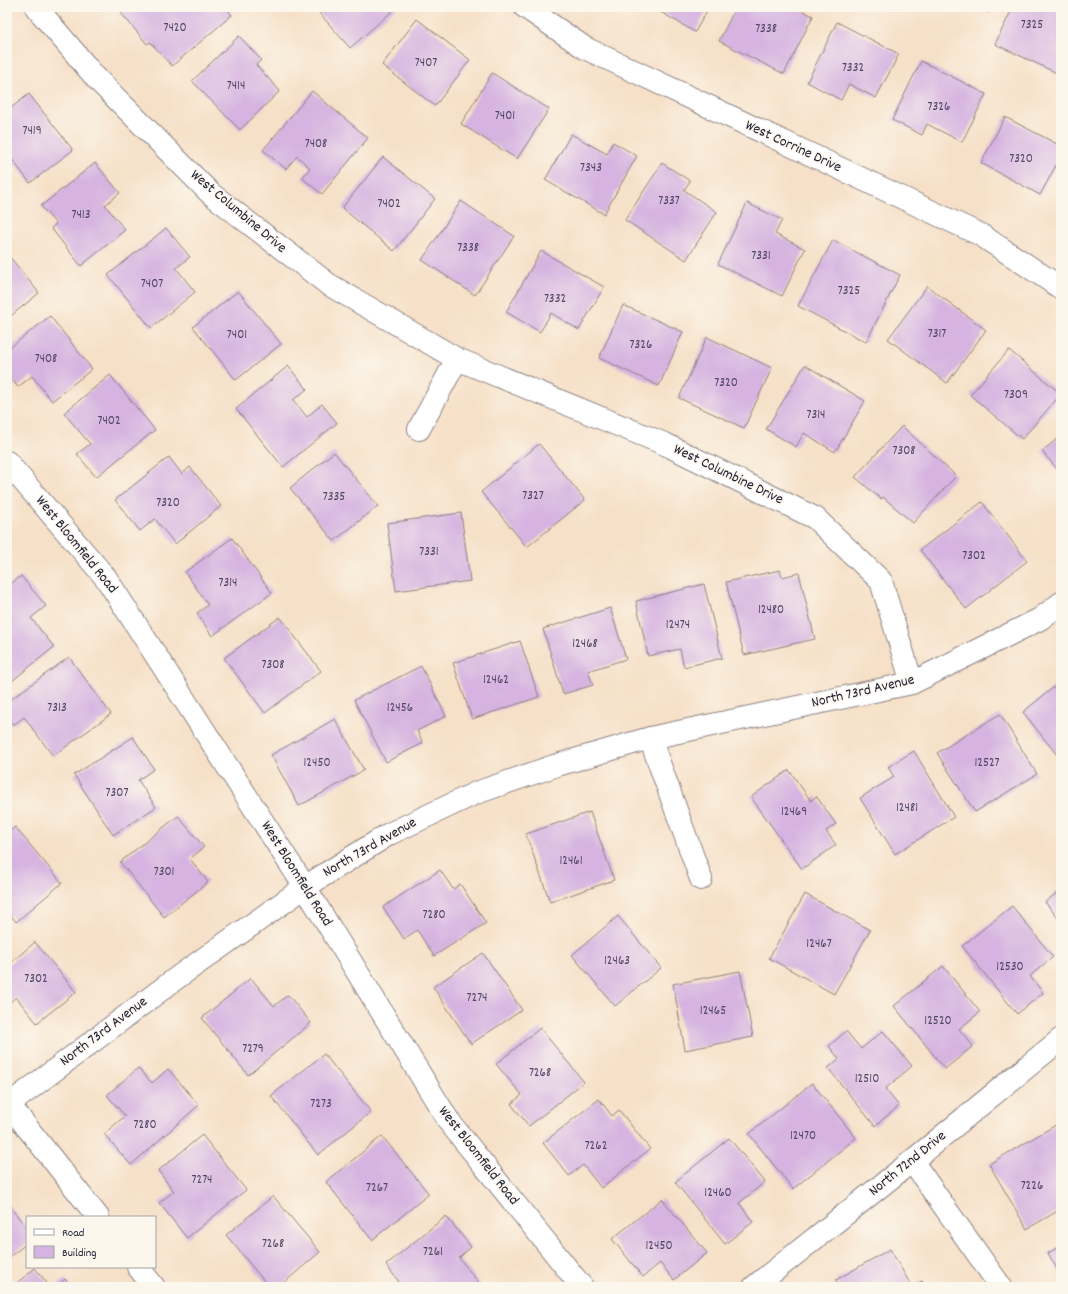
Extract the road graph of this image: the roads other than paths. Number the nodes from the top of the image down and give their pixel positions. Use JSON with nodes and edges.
{"nodes":[{"id":1,"x":36,"y":7,"type":"edge"},
{"id":2,"x":525,"y":7,"type":"edge"},
{"id":3,"x":1061,"y":288,"type":"edge"},
{"id":4,"x":457,"y":359,"type":"junction"},
{"id":5,"x":419,"y":429,"type":"dead end"},
{"id":6,"x":7,"y":462,"type":"edge"},
{"id":7,"x":1061,"y":603,"type":"edge"},
{"id":8,"x":912,"y":683,"type":"junction"},
{"id":9,"x":650,"y":738,"type":"junction"},
{"id":10,"x":701,"y":879,"type":"dead end"},
{"id":11,"x":305,"y":887,"type":"junction"},
{"id":12,"x":1061,"y":1040,"type":"edge"},
{"id":13,"x":8,"y":1104,"type":"edge"},
{"id":14,"x":912,"y":1161,"type":"junction"},
{"id":15,"x":97,"y":1216,"type":"edge"},
{"id":16,"x":139,"y":1268,"type":"edge"},
{"id":17,"x":154,"y":1287,"type":"edge"},
{"id":18,"x":582,"y":1287,"type":"edge"},
{"id":19,"x":754,"y":1287,"type":"edge"},
{"id":20,"x":1001,"y":1287,"type":"edge"}],
"edges":[{"from":1,"to":4,"type":"street","name":"West Columbine Drive"},
{"from":2,"to":3,"type":"street","name":"West Corrine Drive"},
{"from":4,"to":5,"type":"street"},
{"from":4,"to":8,"type":"street","name":"West Columbine Drive"},
{"from":6,"to":11,"type":"street","name":"West Bloomfield Road"},
{"from":7,"to":8,"type":"street","name":"North 73rd Avenue"},
{"from":8,"to":9,"type":"street","name":"North 73rd Avenue"},
{"from":9,"to":10,"type":"street"},
{"from":9,"to":11,"type":"street","name":"North 73rd Avenue"},
{"from":11,"to":13,"type":"street","name":"North 73rd Avenue"},
{"from":11,"to":18,"type":"street","name":"West Bloomfield Road"},
{"from":12,"to":14,"type":"street","name":"North 72nd Drive"},
{"from":13,"to":15,"type":"street"},
{"from":14,"to":19,"type":"street","name":"North 72nd Drive"},
{"from":14,"to":20,"type":"street"},
{"from":16,"to":17,"type":"street"}]}
